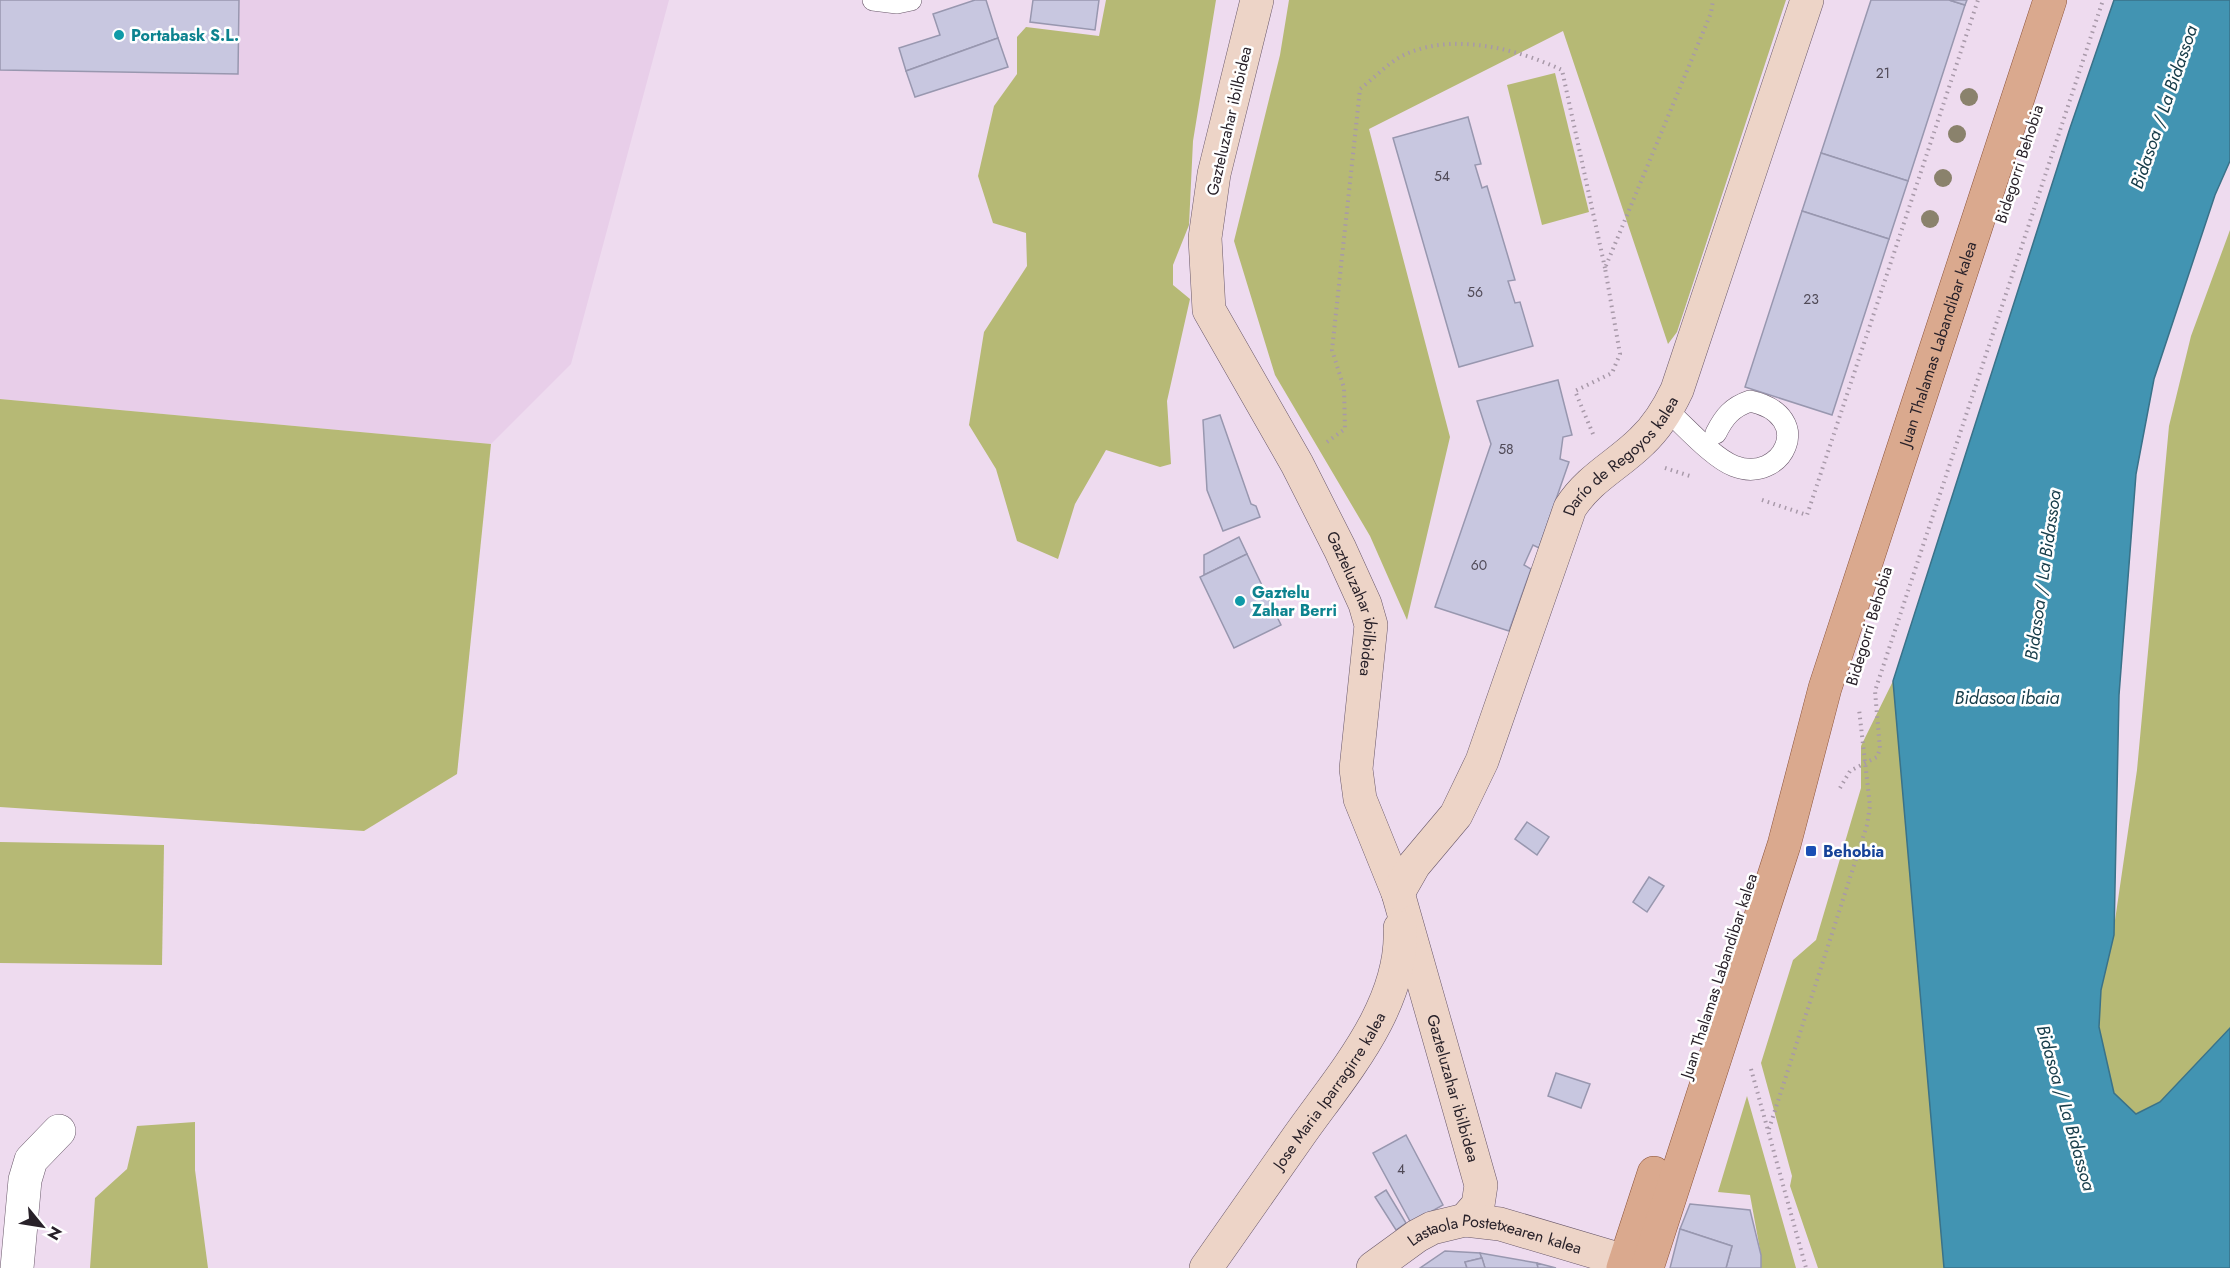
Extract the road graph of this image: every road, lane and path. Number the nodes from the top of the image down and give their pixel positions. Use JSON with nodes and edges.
{"nodes":[{"id":1,"x":873,"y":0,"type":"edge"},
{"id":2,"x":911,"y":0,"type":"edge"},
{"id":3,"x":1257,"y":0,"type":"edge"},
{"id":4,"x":1713,"y":0,"type":"edge"},
{"id":5,"x":1807,"y":0,"type":"edge"},
{"id":6,"x":1978,"y":0,"type":"edge"},
{"id":7,"x":2050,"y":0,"type":"edge"},
{"id":8,"x":2103,"y":0,"type":"edge"},
{"id":9,"x":1605,"y":268,"type":"junction"},
{"id":10,"x":1667,"y":410,"type":"junction"},
{"id":11,"x":1716,"y":433,"type":"dead end"},
{"id":12,"x":1297,"y":464,"type":"junction"},
{"id":13,"x":1610,"y":466,"type":"junction"},
{"id":14,"x":1807,"y":515,"type":"dead end"},
{"id":15,"x":1859,"y":707,"type":"dead end"},
{"id":16,"x":1865,"y":762,"type":"junction"},
{"id":17,"x":1837,"y":798,"type":"dead end"},
{"id":18,"x":1398,"y":893,"type":"junction"},
{"id":19,"x":1750,"y":1067,"type":"dead end"},
{"id":20,"x":1769,"y":1130,"type":"junction"},
{"id":21,"x":59,"y":1131,"type":"dead end"},
{"id":22,"x":1465,"y":1220,"type":"junction"},
{"id":23,"x":1632,"y":1266,"type":"edge"},
{"id":24,"x":17,"y":1268,"type":"edge"},
{"id":25,"x":1206,"y":1268,"type":"edge"},
{"id":26,"x":1373,"y":1268,"type":"edge"},
{"id":27,"x":1806,"y":1268,"type":"edge"}],
"edges":[{"from":1,"to":2,"type":"lane"},
{"from":3,"to":12,"type":"street","name":"Gazteluzahar ibilbidea"},
{"from":4,"to":9,"type":"path"},
{"from":5,"to":10,"type":"street","name":"Darío de Regoyos kalea"},
{"from":6,"to":14,"type":"path"},
{"from":7,"to":23,"type":"main road","name":"Juan Thalamas Labandibar kalea"},
{"from":8,"to":16,"type":"path"},
{"from":9,"to":12,"type":"path"},
{"from":9,"to":13,"type":"path"},
{"from":10,"to":11,"type":"lane"},
{"from":10,"to":13,"type":"street","name":"Darío de Regoyos kalea"},
{"from":12,"to":18,"type":"street","name":"Gazteluzahar ibilbidea"},
{"from":13,"to":18,"type":"street","name":"Darío de Regoyos kalea"},
{"from":15,"to":16,"type":"path","name":"Bidegorri Behobia"},
{"from":16,"to":17,"type":"path"},
{"from":16,"to":20,"type":"path","name":"Bidegorri Behobia"},
{"from":18,"to":22,"type":"street","name":"Gazteluzahar ibilbidea"},
{"from":18,"to":25,"type":"street","name":"Jose Maria Iparragirre kalea"},
{"from":19,"to":20,"type":"path"},
{"from":20,"to":27,"type":"path"},
{"from":21,"to":24,"type":"street"},
{"from":22,"to":23,"type":"street","name":"Lastaola Postetxearen kalea"},
{"from":22,"to":26,"type":"street","name":"Lastaola Postetxearen kalea"}]}
